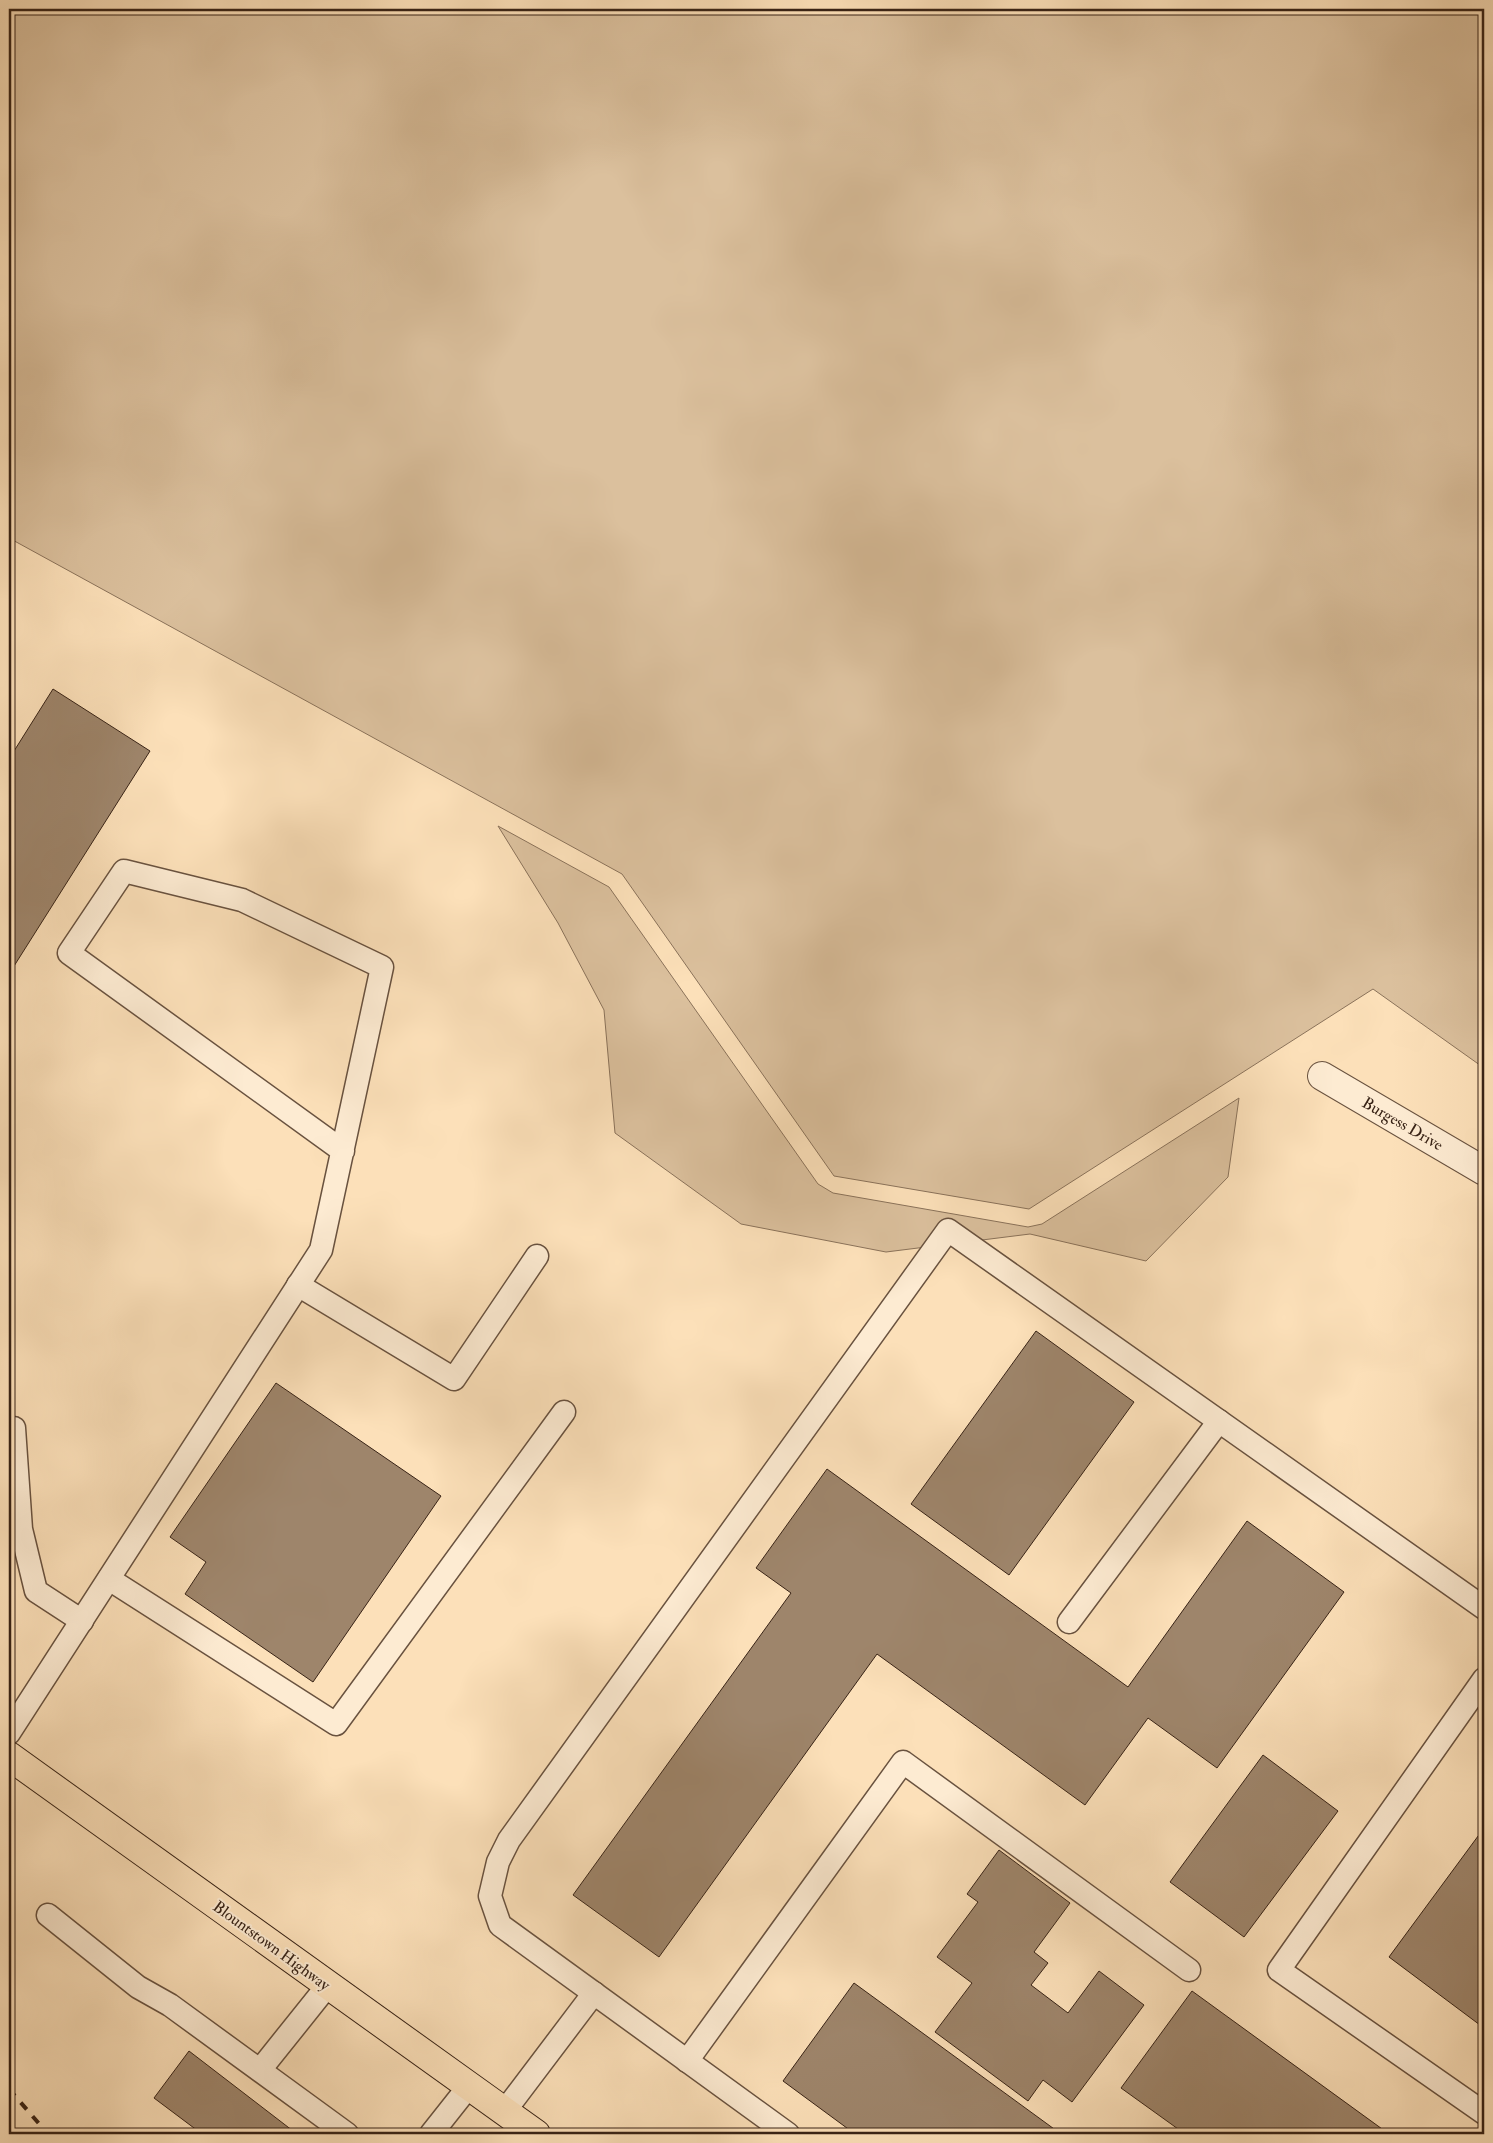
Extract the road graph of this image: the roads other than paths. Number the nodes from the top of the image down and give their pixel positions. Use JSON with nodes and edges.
{"nodes":[{"id":1,"x":1322,"y":1076,"type":"dead end"},
{"id":2,"x":343,"y":1150,"type":"junction"},
{"id":3,"x":1484,"y":1171,"type":"edge"},
{"id":4,"x":537,"y":1256,"type":"dead end"},
{"id":5,"x":298,"y":1285,"type":"junction"},
{"id":6,"x":564,"y":1412,"type":"dead end"},
{"id":7,"x":1219,"y":1421,"type":"junction"},
{"id":8,"x":14,"y":1428,"type":"dead end"},
{"id":9,"x":109,"y":1579,"type":"junction"},
{"id":10,"x":1484,"y":1608,"type":"edge"},
{"id":11,"x":82,"y":1621,"type":"junction"},
{"id":12,"x":1069,"y":1622,"type":"dead end"},
{"id":13,"x":1484,"y":1679,"type":"edge"},
{"id":14,"x":9,"y":1733,"type":"edge"},
{"id":15,"x":9,"y":1756,"type":"edge"},
{"id":16,"x":48,"y":1915,"type":"dead end"},
{"id":17,"x":1189,"y":1970,"type":"dead end"},
{"id":18,"x":328,"y":1985,"type":"junction"},
{"id":19,"x":594,"y":1993,"type":"junction"},
{"id":20,"x":687,"y":2061,"type":"junction"},
{"id":21,"x":260,"y":2070,"type":"junction"},
{"id":22,"x":469,"y":2086,"type":"junction"},
{"id":23,"x":504,"y":2112,"type":"junction"},
{"id":24,"x":1484,"y":2113,"type":"edge"},
{"id":25,"x":347,"y":2134,"type":"edge"},
{"id":26,"x":431,"y":2134,"type":"edge"},
{"id":27,"x":536,"y":2134,"type":"edge"},
{"id":28,"x":788,"y":2134,"type":"edge"}],
"edges":[{"from":1,"to":3,"type":"street","name":"Burgess Drive"},
{"from":2,"to":2,"type":"lane"},
{"from":2,"to":5,"type":"lane"},
{"from":4,"to":5,"type":"lane"},
{"from":5,"to":9,"type":"lane"},
{"from":6,"to":9,"type":"lane"},
{"from":7,"to":10,"type":"lane"},
{"from":7,"to":12,"type":"lane"},
{"from":7,"to":19,"type":"lane"},
{"from":8,"to":11,"type":"lane"},
{"from":9,"to":11,"type":"lane"},
{"from":11,"to":14,"type":"lane"},
{"from":13,"to":24,"type":"lane"},
{"from":15,"to":18,"type":"main road","name":"Blountstown Highway"},
{"from":16,"to":21,"type":"lane"},
{"from":17,"to":20,"type":"lane"},
{"from":18,"to":21,"type":"lane"},
{"from":18,"to":22,"type":"main road","name":"Blountstown Highway"},
{"from":19,"to":20,"type":"lane"},
{"from":19,"to":23,"type":"lane"},
{"from":20,"to":28,"type":"lane"},
{"from":21,"to":25,"type":"lane"},
{"from":22,"to":23,"type":"main road","name":"Blountstown Highway"},
{"from":22,"to":26,"type":"lane"},
{"from":23,"to":27,"type":"main road","name":"Blountstown Highway"}]}
